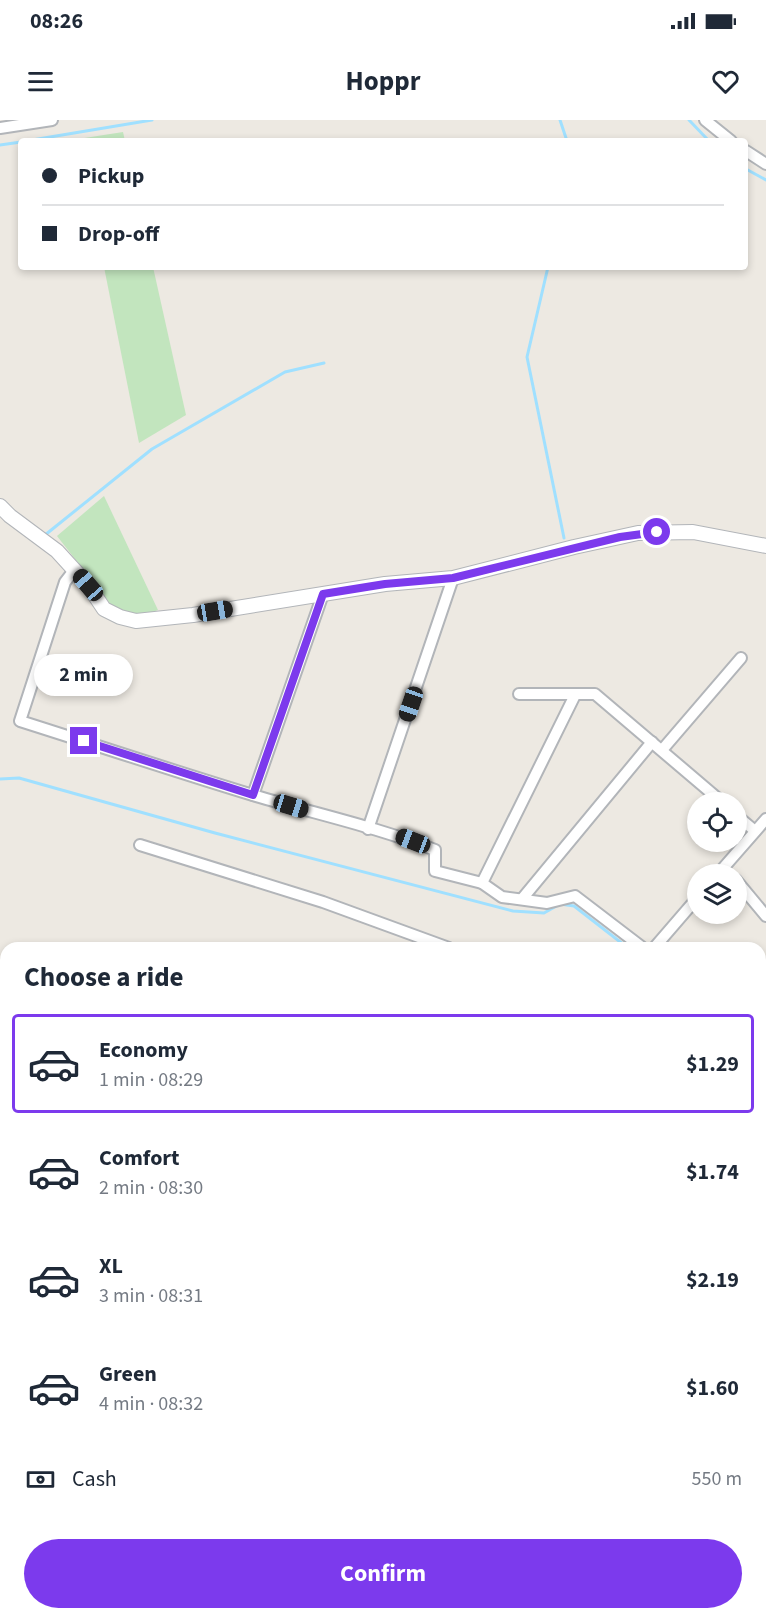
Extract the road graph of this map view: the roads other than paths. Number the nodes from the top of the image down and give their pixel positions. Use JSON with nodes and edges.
{"nodes":[{"id":1,"x":52,"y":120,"type":"edge"},
{"id":2,"x":705,"y":120,"type":"edge"},
{"id":3,"x":0,"y":128,"type":"edge"},
{"id":4,"x":728,"y":138,"type":"edge"},
{"id":5,"x":748,"y":152,"type":"edge"},
{"id":6,"x":766,"y":164,"type":"edge"},
{"id":7,"x":0,"y":506,"type":"edge"},
{"id":8,"x":766,"y":546,"type":"edge"},
{"id":9,"x":75,"y":569,"type":"junction"},
{"id":10,"x":453,"y":578,"type":"junction"},
{"id":11,"x":323,"y":594,"type":"junction"},
{"id":12,"x":741,"y":658,"type":"dead end"},
{"id":13,"x":519,"y":694,"type":"dead end"},
{"id":14,"x":575,"y":695,"type":"junction"},
{"id":15,"x":652,"y":742,"type":"junction"},
{"id":16,"x":662,"y":750,"type":"junction"},
{"id":17,"x":710,"y":792,"type":"edge"},
{"id":18,"x":253,"y":795,"type":"junction"},
{"id":19,"x":766,"y":819,"type":"edge"},
{"id":20,"x":747,"y":824,"type":"edge"},
{"id":21,"x":368,"y":829,"type":"junction"},
{"id":22,"x":755,"y":831,"type":"junction"},
{"id":23,"x":140,"y":845,"type":"dead end"},
{"id":24,"x":731,"y":864,"type":"edge"},
{"id":25,"x":482,"y":883,"type":"junction"},
{"id":26,"x":747,"y":893,"type":"edge"},
{"id":27,"x":522,"y":898,"type":"junction"},
{"id":28,"x":687,"y":910,"type":"edge"},
{"id":29,"x":766,"y":916,"type":"edge"},
{"id":30,"x":432,"y":942,"type":"edge"},
{"id":31,"x":635,"y":942,"type":"edge"},
{"id":32,"x":659,"y":942,"type":"edge"}],
"edges":[{"from":1,"to":3,"type":"street"},
{"from":2,"to":4,"type":"street"},
{"from":5,"to":6,"type":"street"},
{"from":7,"to":9,"type":"street"},
{"from":8,"to":10,"type":"street"},
{"from":9,"to":11,"type":"street"},
{"from":9,"to":18,"type":"street"},
{"from":10,"to":11,"type":"street"},
{"from":10,"to":21,"type":"street"},
{"from":11,"to":18,"type":"street"},
{"from":12,"to":16,"type":"street"},
{"from":13,"to":14,"type":"street"},
{"from":14,"to":15,"type":"street"},
{"from":14,"to":25,"type":"street"},
{"from":15,"to":16,"type":"street"},
{"from":15,"to":27,"type":"street"},
{"from":16,"to":17,"type":"street"},
{"from":18,"to":21,"type":"street"},
{"from":19,"to":22,"type":"street"},
{"from":20,"to":22,"type":"street"},
{"from":21,"to":25,"type":"street"},
{"from":22,"to":24,"type":"street"},
{"from":23,"to":30,"type":"street"},
{"from":25,"to":27,"type":"street"},
{"from":26,"to":29,"type":"street"},
{"from":27,"to":31,"type":"street"},
{"from":28,"to":32,"type":"street"}]}
